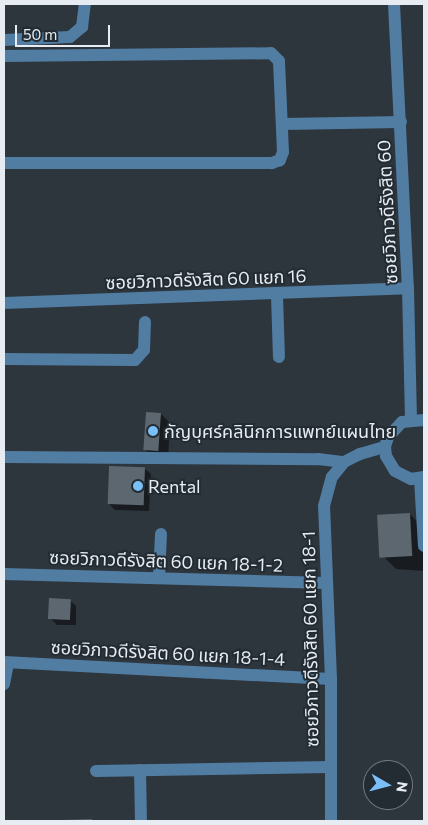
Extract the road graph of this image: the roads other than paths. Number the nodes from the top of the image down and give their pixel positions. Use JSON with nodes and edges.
{"nodes":[{"id":1,"x":85,"y":4,"type":"edge"},
{"id":2,"x":394,"y":4,"type":"edge"},
{"id":3,"x":4,"y":40,"type":"edge"},
{"id":4,"x":4,"y":56,"type":"edge"},
{"id":5,"x":401,"y":122,"type":"junction"},
{"id":6,"x":282,"y":124,"type":"junction"},
{"id":7,"x":4,"y":164,"type":"edge"},
{"id":8,"x":408,"y":288,"type":"junction"},
{"id":9,"x":277,"y":295,"type":"junction"},
{"id":10,"x":4,"y":303,"type":"edge"},
{"id":11,"x":145,"y":322,"type":"dead end"},
{"id":12,"x":279,"y":357,"type":"dead end"},
{"id":13,"x":4,"y":359,"type":"edge"},
{"id":14,"x":418,"y":420,"type":"edge"},
{"id":15,"x":386,"y":447,"type":"junction"},
{"id":16,"x":4,"y":456,"type":"edge"},
{"id":17,"x":344,"y":462,"type":"junction"},
{"id":18,"x":422,"y":478,"type":"edge"},
{"id":19,"x":161,"y":534,"type":"dead end"},
{"id":20,"x":424,"y":546,"type":"edge"},
{"id":21,"x":4,"y":574,"type":"edge"},
{"id":22,"x":159,"y":578,"type":"junction"},
{"id":23,"x":326,"y":583,"type":"junction"},
{"id":24,"x":6,"y":663,"type":"edge"},
{"id":25,"x":331,"y":679,"type":"junction"},
{"id":26,"x":4,"y":684,"type":"edge"},
{"id":27,"x":330,"y":767,"type":"junction"},
{"id":28,"x":140,"y":770,"type":"junction"},
{"id":29,"x":96,"y":771,"type":"dead end"},
{"id":30,"x":141,"y":821,"type":"edge"},
{"id":31,"x":331,"y":821,"type":"edge"}],
"edges":[{"from":1,"to":3,"type":"street"},
{"from":2,"to":5,"type":"street","name":"ซอยวิภาวดีรังสิต 60"},
{"from":4,"to":6,"type":"street"},
{"from":5,"to":6,"type":"street"},
{"from":5,"to":8,"type":"street","name":"ซอยวิภาวดีรังสิต 60"},
{"from":6,"to":7,"type":"street"},
{"from":8,"to":9,"type":"street","name":"ซอยวิภาวดีรังสิต 60 แยก 16"},
{"from":8,"to":14,"type":"street","name":"ซอยวิภาวดีรังสิต 60"},
{"from":9,"to":10,"type":"street","name":"ซอยวิภาวดีรังสิต 60 แยก 16"},
{"from":9,"to":12,"type":"street"},
{"from":11,"to":13,"type":"street"},
{"from":14,"to":15,"type":"street","name":"ซอยวิภาวดีรังสิต 60"},
{"from":15,"to":17,"type":"street"},
{"from":15,"to":18,"type":"street"},
{"from":16,"to":17,"type":"street"},
{"from":17,"to":23,"type":"street","name":"ซอยวิภาวดีรังสิต 60 แยก 18-1"},
{"from":18,"to":20,"type":"street"},
{"from":19,"to":22,"type":"street"},
{"from":21,"to":22,"type":"street","name":"ซอยวิภาวดีรังสิต 60 แยก 18-1-2"},
{"from":22,"to":23,"type":"street","name":"ซอยวิภาวดีรังสิต 60 แยก 18-1-2"},
{"from":23,"to":25,"type":"street","name":"ซอยวิภาวดีรังสิต 60 แยก 18-1"},
{"from":24,"to":25,"type":"street","name":"ซอยวิภาวดีรังสิต 60 แยก 18-1-4"},
{"from":24,"to":26,"type":"street"},
{"from":25,"to":27,"type":"street","name":"ซอยวิภาวดีรังสิต 60 แยก 18-1"},
{"from":27,"to":28,"type":"street"},
{"from":27,"to":31,"type":"street","name":"ซอยวิภาวดีรังสิต 60 แยก 18-1"},
{"from":28,"to":29,"type":"street"},
{"from":28,"to":30,"type":"street"}]}
